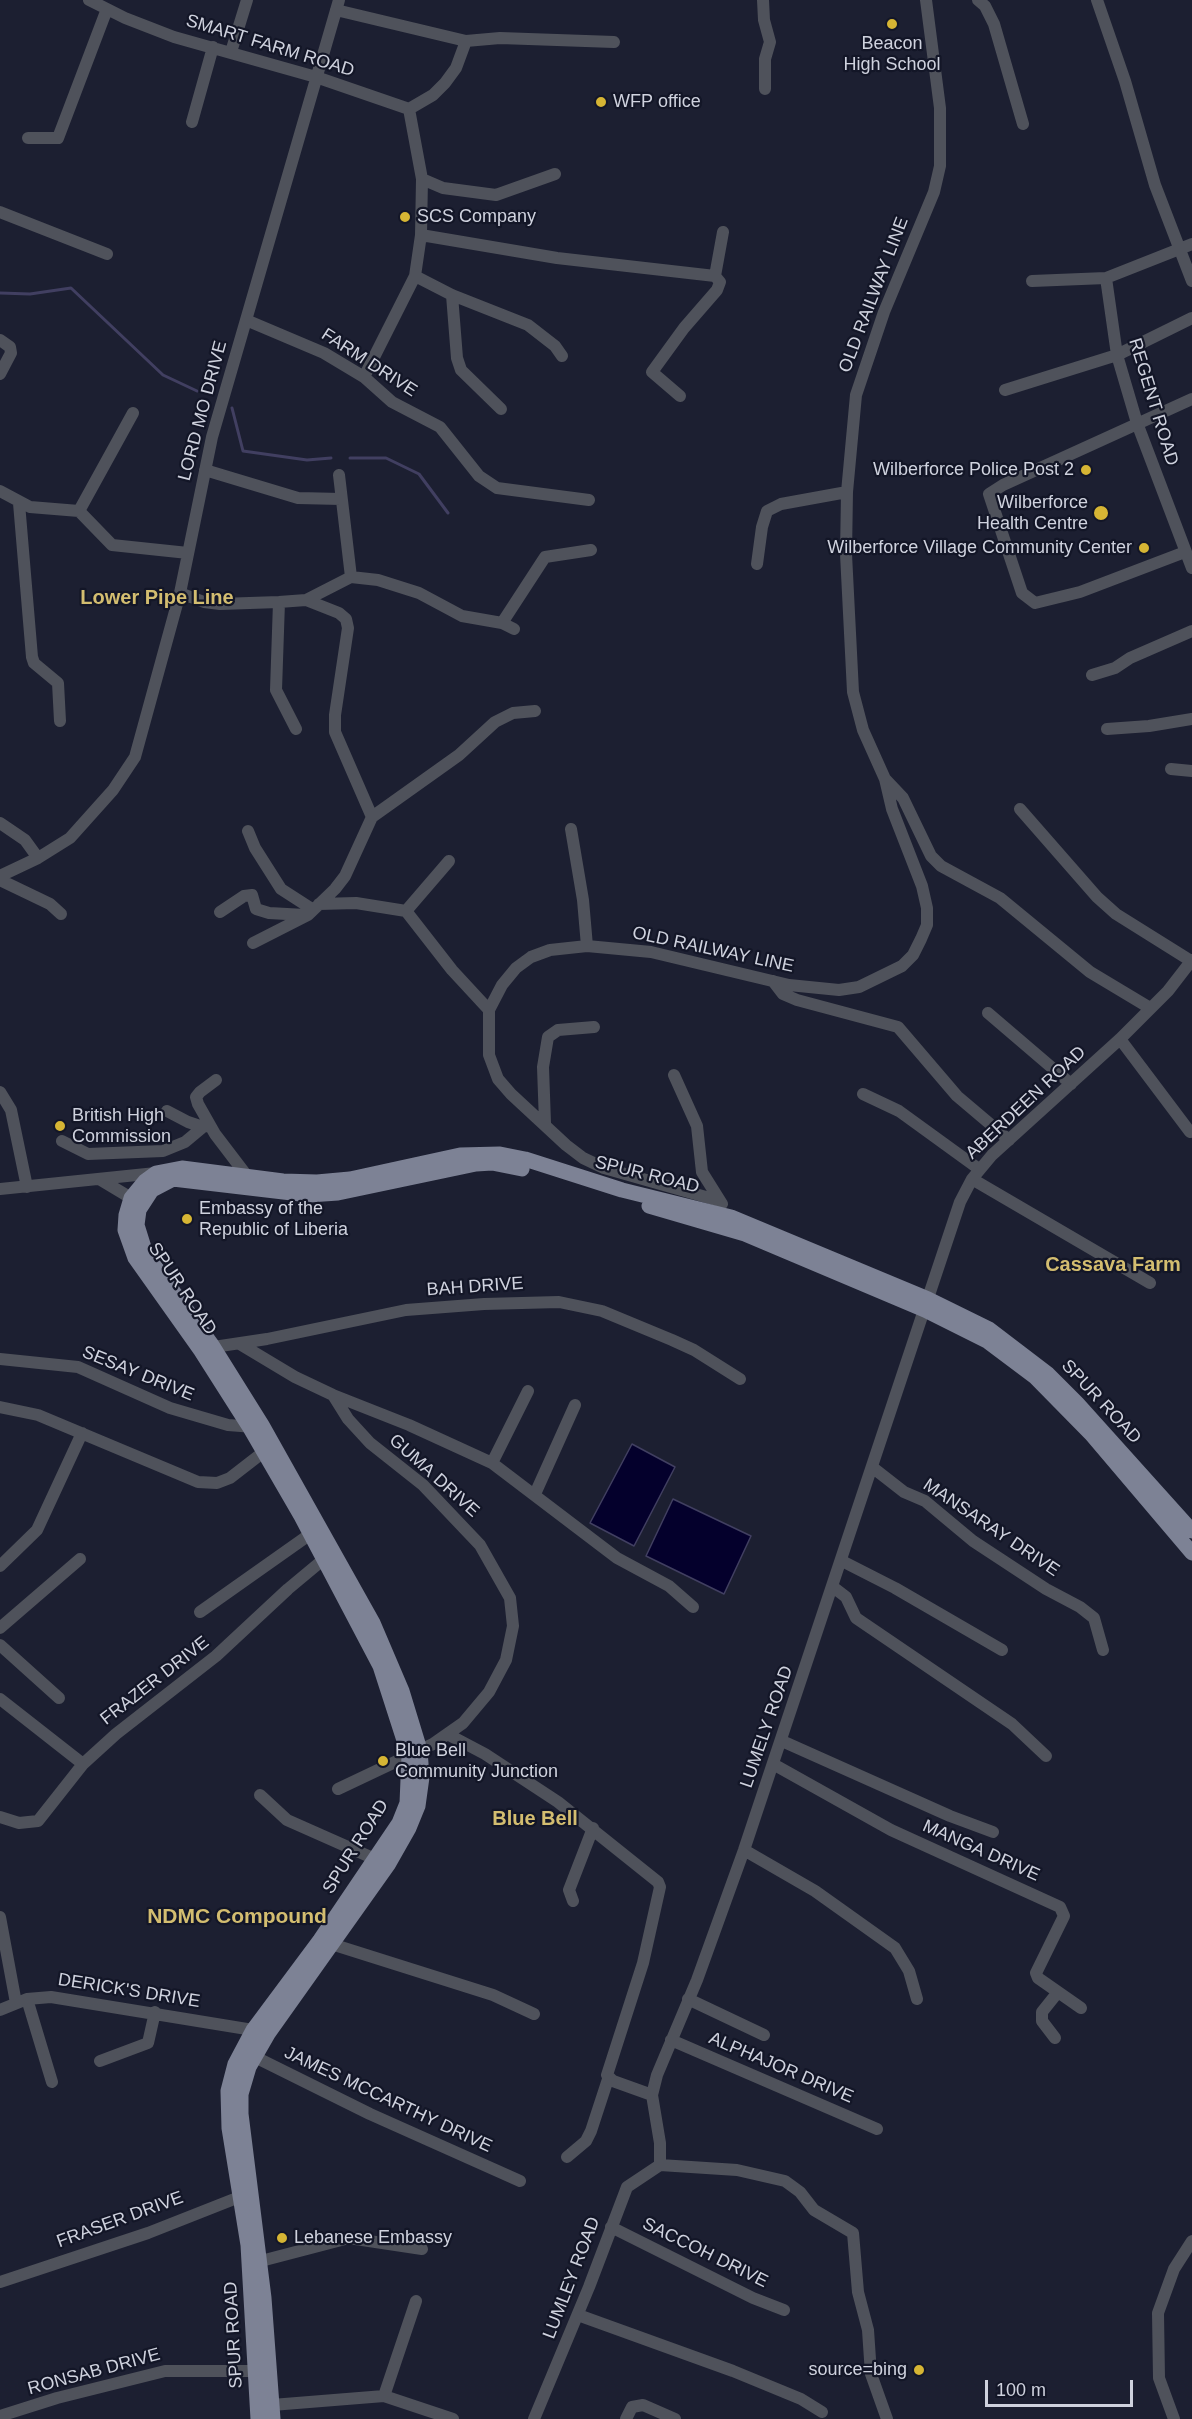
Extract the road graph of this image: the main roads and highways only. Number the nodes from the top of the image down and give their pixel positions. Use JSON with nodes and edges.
{"nodes":[{"id":1,"x":462,"y":1161,"type":"junction"},
{"id":2,"x":927,"y":1305,"type":"junction"},
{"id":3,"x":179,"y":1311,"type":"junction"},
{"id":4,"x":1096,"y":1431,"type":"junction"},
{"id":5,"x":305,"y":1514,"type":"junction"},
{"id":6,"x":1192,"y":1531,"type":"edge"},
{"id":7,"x":1192,"y":1553,"type":"edge"},
{"id":8,"x":329,"y":1556,"type":"junction"},
{"id":9,"x":415,"y":1753,"type":"junction"},
{"id":10,"x":325,"y":1942,"type":"junction"},
{"id":11,"x":248,"y":2054,"type":"junction"},
{"id":12,"x":254,"y":2244,"type":"junction"},
{"id":13,"x":263,"y":2371,"type":"junction"},
{"id":14,"x":273,"y":2412,"type":"edge"},
{"id":15,"x":258,"y":2419,"type":"edge"}],
"edges":[{"from":1,"to":2,"type":"main road","name":"SPUR ROAD"},
{"from":1,"to":2,"type":"main road","name":"SPUR ROAD"},
{"from":1,"to":3,"type":"main road","name":"SPUR ROAD"},
{"from":1,"to":3,"type":"main road","name":"SPUR ROAD"},
{"from":2,"to":4,"type":"main road","name":"SPUR ROAD"},
{"from":3,"to":5,"type":"main road","name":"SPUR ROAD"},
{"from":4,"to":6,"type":"main road","name":"SPUR ROAD"},
{"from":4,"to":7,"type":"main road","name":"SPUR ROAD"},
{"from":5,"to":8,"type":"main road","name":"SPUR ROAD"},
{"from":5,"to":8,"type":"main road","name":"SPUR ROAD"},
{"from":8,"to":9,"type":"main road","name":"SPUR ROAD"},
{"from":9,"to":10,"type":"main road","name":"SPUR ROAD"},
{"from":9,"to":10,"type":"main road","name":"SPUR ROAD"},
{"from":10,"to":11,"type":"main road","name":"SPUR ROAD"},
{"from":10,"to":11,"type":"main road","name":"SPUR ROAD"},
{"from":11,"to":12,"type":"main road","name":"SPUR ROAD"},
{"from":12,"to":13,"type":"main road","name":"SPUR ROAD"},
{"from":12,"to":13,"type":"main road","name":"SPUR ROAD"},
{"from":13,"to":14,"type":"main road","name":"SPUR ROAD"},
{"from":13,"to":15,"type":"main road","name":"SPUR ROAD"}]}
